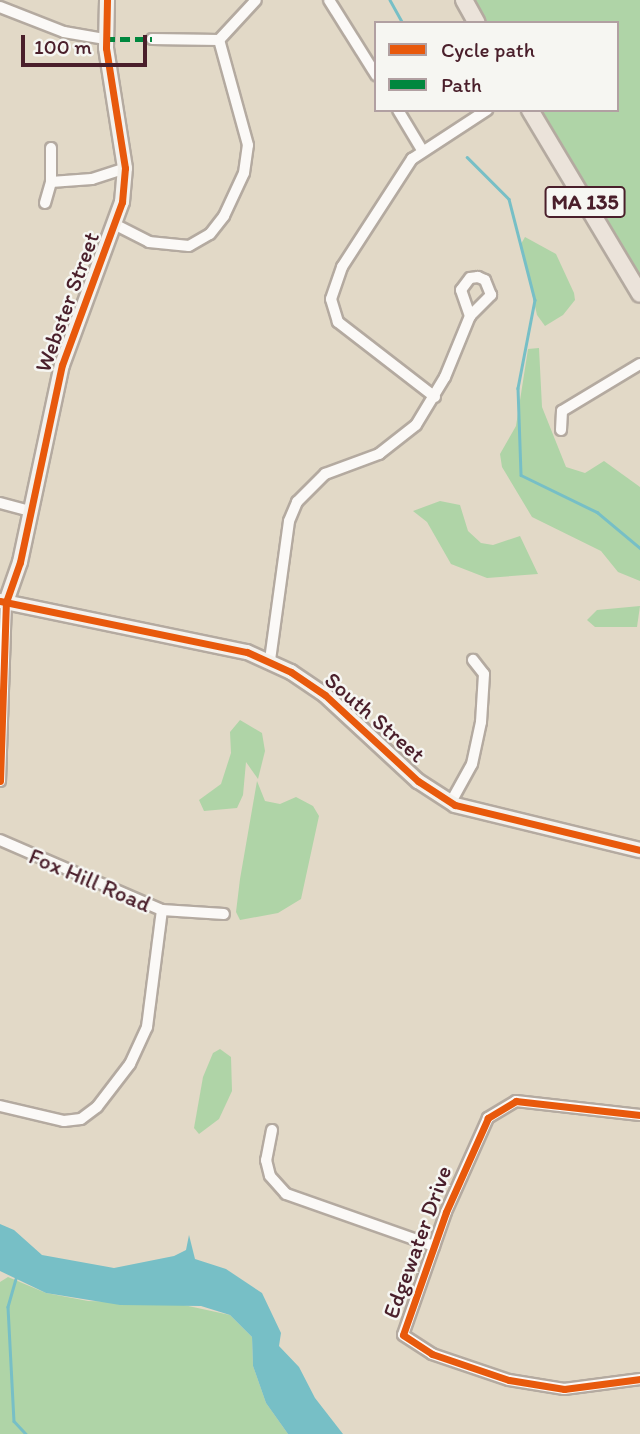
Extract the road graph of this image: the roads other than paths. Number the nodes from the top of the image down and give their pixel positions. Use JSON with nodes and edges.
{"nodes":[{"id":1,"x":107,"y":0,"type":"edge"},
{"id":2,"x":256,"y":0,"type":"edge"},
{"id":3,"x":328,"y":0,"type":"edge"},
{"id":4,"x":464,"y":0,"type":"edge"},
{"id":5,"x":0,"y":7,"type":"edge"},
{"id":6,"x":476,"y":21,"type":"edge"},
{"id":7,"x":106,"y":39,"type":"junction"},
{"id":8,"x":152,"y":39,"type":"dead end"},
{"id":9,"x":219,"y":40,"type":"junction"},
{"id":10,"x":374,"y":72,"type":"edge"},
{"id":11,"x":399,"y":112,"type":"edge"},
{"id":12,"x":484,"y":112,"type":"edge"},
{"id":13,"x":531,"y":112,"type":"edge"},
{"id":14,"x":51,"y":148,"type":"dead end"},
{"id":15,"x":422,"y":150,"type":"junction"},
{"id":16,"x":125,"y":168,"type":"junction"},
{"id":17,"x":51,"y":182,"type":"junction"},
{"id":18,"x":45,"y":203,"type":"dead end"},
{"id":19,"x":116,"y":225,"type":"junction"},
{"id":20,"x":640,"y":294,"type":"edge"},
{"id":21,"x":470,"y":316,"type":"dead end"},
{"id":22,"x":640,"y":364,"type":"edge"},
{"id":23,"x":435,"y":397,"type":"junction"},
{"id":24,"x":561,"y":430,"type":"dead end"},
{"id":25,"x":0,"y":503,"type":"edge"},
{"id":26,"x":29,"y":511,"type":"junction"},
{"id":27,"x":3,"y":602,"type":"edge"},
{"id":28,"x":270,"y":660,"type":"junction"},
{"id":29,"x":473,"y":660,"type":"dead end"},
{"id":30,"x":0,"y":781,"type":"edge"},
{"id":31,"x":451,"y":802,"type":"junction"},
{"id":32,"x":0,"y":840,"type":"edge"},
{"id":33,"x":640,"y":850,"type":"edge"},
{"id":34,"x":162,"y":910,"type":"junction"},
{"id":35,"x":224,"y":914,"type":"dead end"},
{"id":36,"x":0,"y":1105,"type":"edge"},
{"id":37,"x":640,"y":1115,"type":"edge"},
{"id":38,"x":272,"y":1129,"type":"dead end"},
{"id":39,"x":434,"y":1246,"type":"junction"},
{"id":40,"x":640,"y":1378,"type":"edge"}],
"edges":[{"from":1,"to":7,"type":"street","name":"Webster Street"},
{"from":2,"to":9,"type":"street"},
{"from":3,"to":10,"type":"street"},
{"from":4,"to":6,"type":"main road"},
{"from":5,"to":7,"type":"street"},
{"from":7,"to":16,"type":"street","name":"Webster Street"},
{"from":8,"to":9,"type":"street"},
{"from":9,"to":19,"type":"street"},
{"from":11,"to":15,"type":"street"},
{"from":12,"to":15,"type":"street"},
{"from":13,"to":20,"type":"main road","number":"MA 135"},
{"from":14,"to":17,"type":"street"},
{"from":15,"to":23,"type":"street"},
{"from":16,"to":17,"type":"street"},
{"from":16,"to":19,"type":"street","name":"Webster Street"},
{"from":17,"to":18,"type":"street"},
{"from":19,"to":26,"type":"street","name":"Webster Street"},
{"from":21,"to":23,"type":"street"},
{"from":22,"to":24,"type":"street"},
{"from":23,"to":28,"type":"street"},
{"from":25,"to":26,"type":"street"},
{"from":26,"to":27,"type":"street","name":"Webster Street"},
{"from":27,"to":28,"type":"street","name":"South Street"},
{"from":27,"to":30,"type":"street","name":"Webster Street"},
{"from":28,"to":31,"type":"street","name":"South Street"},
{"from":29,"to":31,"type":"street"},
{"from":31,"to":33,"type":"street","name":"South Street"},
{"from":32,"to":34,"type":"street","name":"Fox Hill Road"},
{"from":34,"to":35,"type":"street","name":"Fox Hill Road"},
{"from":34,"to":36,"type":"street"},
{"from":37,"to":39,"type":"street","name":"Edgewater Drive"},
{"from":38,"to":39,"type":"street"},
{"from":39,"to":40,"type":"street","name":"Edgewater Drive"}]}
